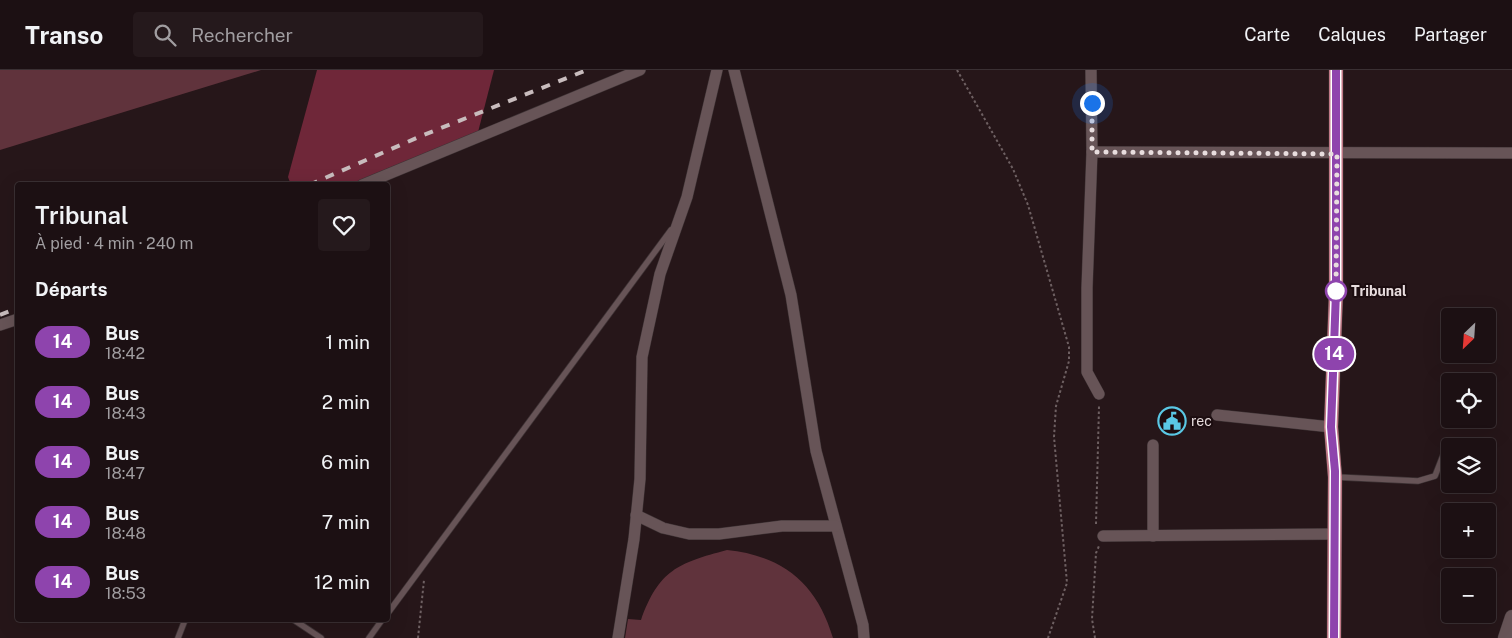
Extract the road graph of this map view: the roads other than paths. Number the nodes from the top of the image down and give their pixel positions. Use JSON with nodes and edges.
{"nodes":[{"id":1,"x":640,"y":70,"type":"edge"},
{"id":2,"x":717,"y":70,"type":"edge"},
{"id":3,"x":734,"y":70,"type":"edge"},
{"id":4,"x":1091,"y":70,"type":"edge"},
{"id":5,"x":1336,"y":70,"type":"edge"},
{"id":6,"x":1092,"y":152,"type":"junction"},
{"id":7,"x":1512,"y":153,"type":"edge"},
{"id":8,"x":1337,"y":154,"type":"junction"},
{"id":9,"x":369,"y":182,"type":"edge"},
{"id":10,"x":677,"y":222,"type":"junction"},
{"id":11,"x":15,"y":320,"type":"edge"},
{"id":12,"x":0,"y":325,"type":"edge"},
{"id":13,"x":1099,"y":394,"type":"road end"},
{"id":14,"x":1217,"y":415,"type":"dead end"},
{"id":15,"x":1331,"y":427,"type":"junction"},
{"id":16,"x":1153,"y":445,"type":"dead end"},
{"id":17,"x":1441,"y":461,"type":"edge"},
{"id":18,"x":1335,"y":477,"type":"junction"},
{"id":19,"x":636,"y":515,"type":"junction"},
{"id":20,"x":836,"y":526,"type":"junction"},
{"id":21,"x":1335,"y":534,"type":"junction"},
{"id":22,"x":1103,"y":536,"type":"road end"},
{"id":23,"x":1153,"y":536,"type":"junction"},
{"id":24,"x":390,"y":609,"type":"edge"},
{"id":25,"x":1512,"y":617,"type":"edge"},
{"id":26,"x":184,"y":622,"type":"edge"},
{"id":27,"x":297,"y":622,"type":"edge"},
{"id":28,"x":381,"y":622,"type":"edge"},
{"id":29,"x":178,"y":638,"type":"edge"},
{"id":30,"x":321,"y":638,"type":"edge"},
{"id":31,"x":369,"y":638,"type":"edge"},
{"id":32,"x":618,"y":638,"type":"edge"},
{"id":33,"x":864,"y":638,"type":"edge"},
{"id":34,"x":1334,"y":638,"type":"edge"},
{"id":35,"x":1506,"y":638,"type":"edge"}],
"edges":[{"from":1,"to":9,"type":"street"},
{"from":2,"to":10,"type":"street"},
{"from":3,"to":20,"type":"street"},
{"from":4,"to":6,"type":"street"},
{"from":5,"to":8,"type":"main road"},
{"from":6,"to":8,"type":"street"},
{"from":6,"to":13,"type":"street"},
{"from":7,"to":8,"type":"street"},
{"from":8,"to":15,"type":"main road"},
{"from":10,"to":19,"type":"street"},
{"from":10,"to":24,"type":"lane"},
{"from":11,"to":12,"type":"street"},
{"from":14,"to":15,"type":"street"},
{"from":15,"to":18,"type":"main road"},
{"from":16,"to":23,"type":"street"},
{"from":17,"to":18,"type":"lane"},
{"from":18,"to":21,"type":"main road"},
{"from":19,"to":20,"type":"street"},
{"from":19,"to":32,"type":"street"},
{"from":20,"to":33,"type":"street"},
{"from":21,"to":23,"type":"street"},
{"from":21,"to":34,"type":"main road"},
{"from":22,"to":23,"type":"street"},
{"from":25,"to":35,"type":"main road"},
{"from":26,"to":29,"type":"lane"},
{"from":27,"to":30,"type":"lane"},
{"from":28,"to":31,"type":"lane"}]}
